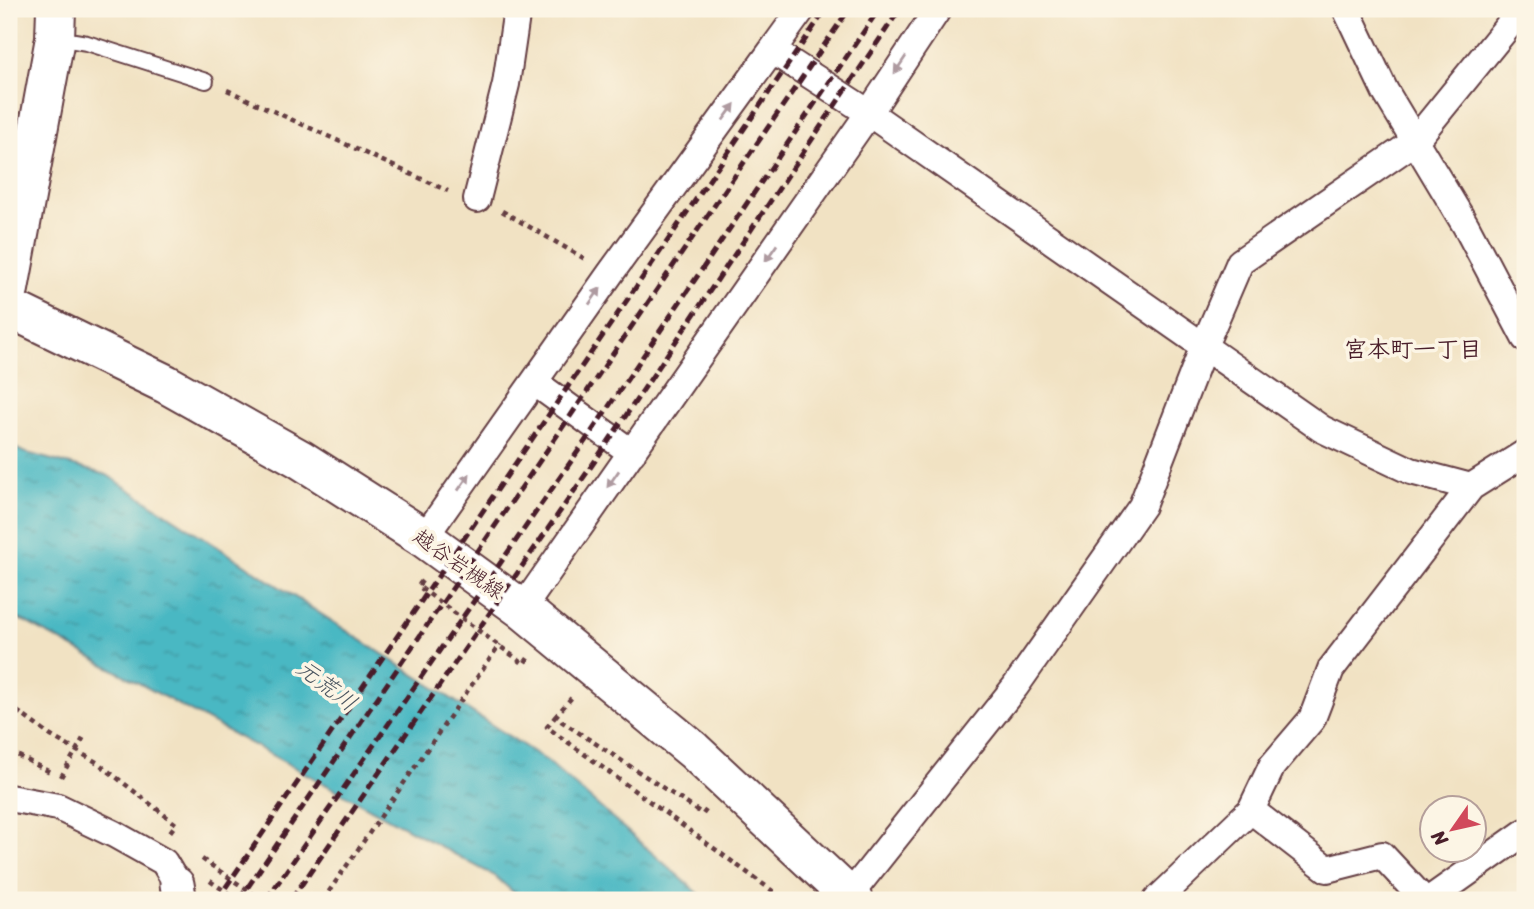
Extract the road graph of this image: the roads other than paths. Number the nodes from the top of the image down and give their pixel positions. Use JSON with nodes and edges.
{"nodes":[{"id":1,"x":517,"y":9,"type":"edge"},
{"id":2,"x":802,"y":9,"type":"edge"},
{"id":3,"x":939,"y":9,"type":"edge"},
{"id":4,"x":1346,"y":9,"type":"edge"},
{"id":5,"x":1522,"y":9,"type":"edge"},
{"id":6,"x":56,"y":23,"type":"edge"},
{"id":7,"x":773,"y":51,"type":"junction"},
{"id":8,"x":206,"y":81,"type":"road end"},
{"id":9,"x":869,"y":113,"type":"junction"},
{"id":10,"x":1413,"y":142,"type":"junction"},
{"id":11,"x":477,"y":199,"type":"road end"},
{"id":12,"x":9,"y":289,"type":"edge"},
{"id":13,"x":9,"y":308,"type":"edge"},
{"id":14,"x":1525,"y":338,"type":"edge"},
{"id":15,"x":1203,"y":348,"type":"junction"},
{"id":16,"x":534,"y":382,"type":"junction"},
{"id":17,"x":632,"y":453,"type":"junction"},
{"id":18,"x":1525,"y":453,"type":"edge"},
{"id":19,"x":1471,"y":487,"type":"junction"},
{"id":20,"x":424,"y":538,"type":"junction"},
{"id":21,"x":522,"y":608,"type":"junction"},
{"id":22,"x":9,"y":798,"type":"edge"},
{"id":23,"x":1251,"y":810,"type":"junction"},
{"id":24,"x":1525,"y":832,"type":"edge"},
{"id":25,"x":176,"y":892,"type":"edge"},
{"id":26,"x":851,"y":898,"type":"edge"},
{"id":27,"x":1157,"y":900,"type":"edge"},
{"id":28,"x":1426,"y":900,"type":"edge"}],
"edges":[{"from":1,"to":11,"type":"street"},
{"from":2,"to":7,"type":"street"},
{"from":3,"to":9,"type":"street","one_way":true},
{"from":4,"to":10,"type":"street"},
{"from":5,"to":10,"type":"street"},
{"from":6,"to":8,"type":"lane"},
{"from":6,"to":12,"type":"main road"},
{"from":7,"to":9,"type":"street"},
{"from":16,"to":7,"type":"street","one_way":true},
{"from":9,"to":15,"type":"street"},
{"from":9,"to":17,"type":"street","one_way":true},
{"from":10,"to":14,"type":"street"},
{"from":10,"to":15,"type":"street"},
{"from":13,"to":20,"type":"main road","name":"越谷岩槻線"},
{"from":15,"to":19,"type":"street"},
{"from":15,"to":26,"type":"street"},
{"from":16,"to":17,"type":"street"},
{"from":20,"to":16,"type":"street","one_way":true},
{"from":17,"to":21,"type":"street","one_way":true},
{"from":18,"to":19,"type":"street"},
{"from":19,"to":23,"type":"street"},
{"from":20,"to":21,"type":"main road","name":"越谷岩槻線"},
{"from":21,"to":26,"type":"main road","name":"越谷岩槻線"},
{"from":22,"to":25,"type":"street"},
{"from":23,"to":27,"type":"street"},
{"from":23,"to":28,"type":"street"},
{"from":24,"to":28,"type":"street"}]}
